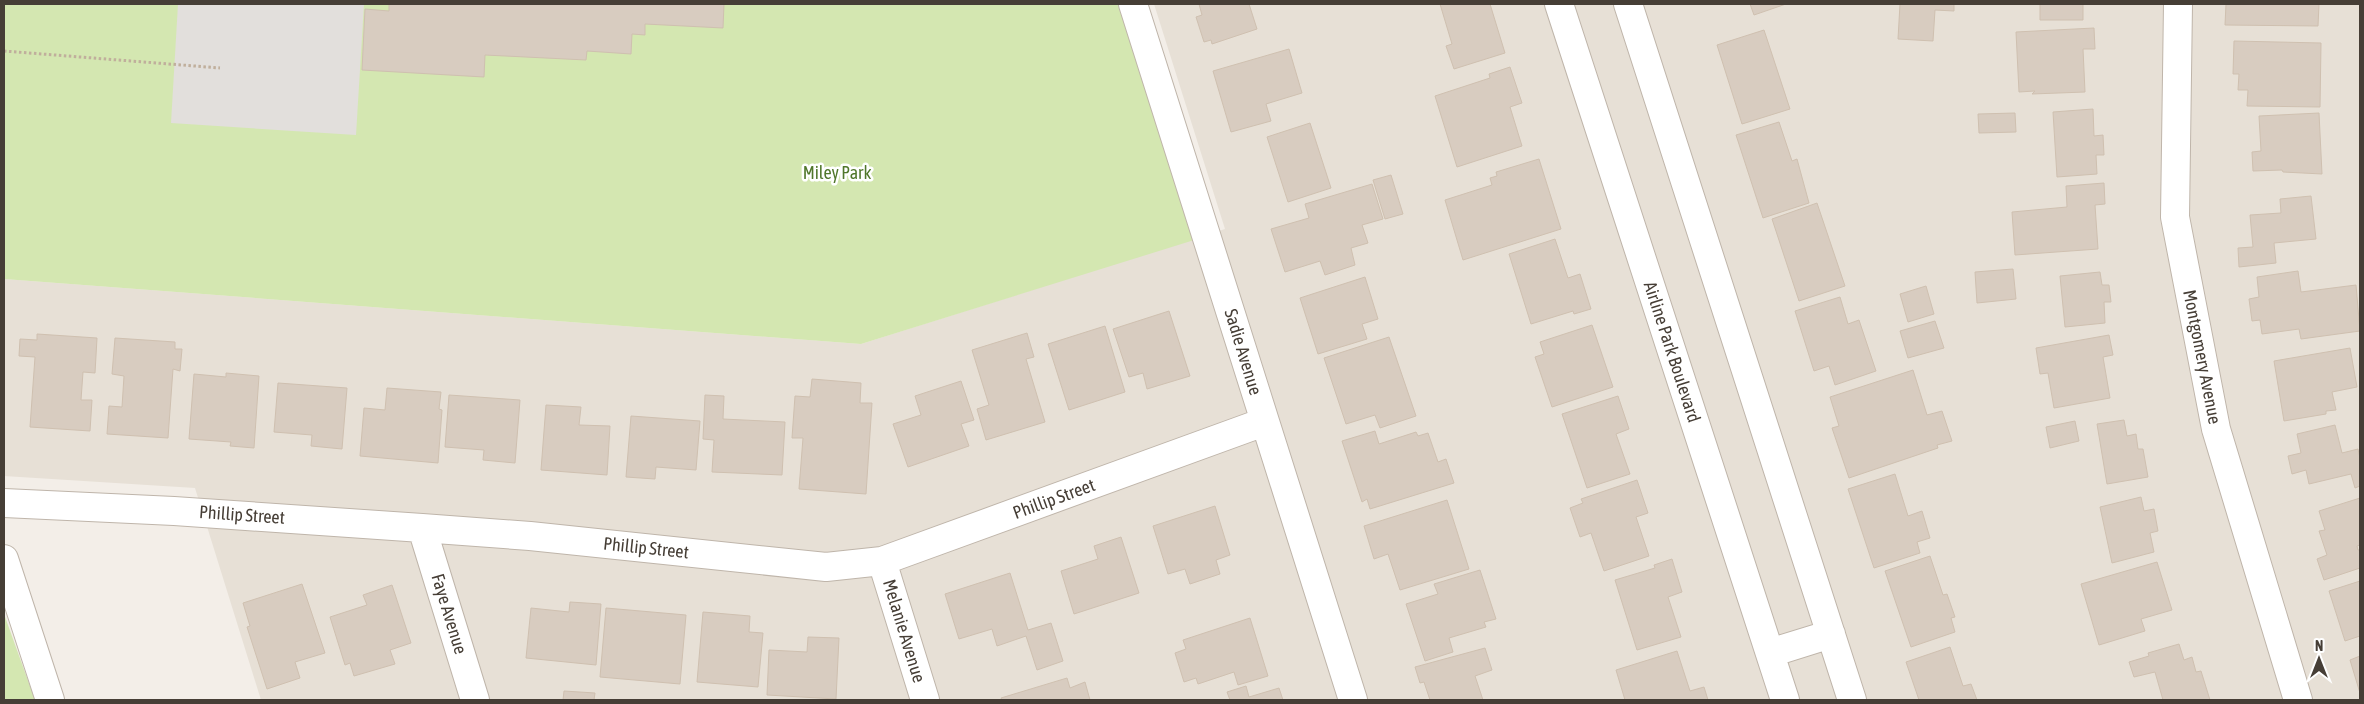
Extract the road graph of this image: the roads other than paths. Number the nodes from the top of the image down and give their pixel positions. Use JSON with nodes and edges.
{"nodes":[{"id":1,"x":1133,"y":4,"type":"edge"},
{"id":2,"x":1559,"y":4,"type":"edge"},
{"id":3,"x":1628,"y":4,"type":"edge"},
{"id":4,"x":2178,"y":4,"type":"edge"},
{"id":5,"x":1264,"y":422,"type":"junction"},
{"id":6,"x":4,"y":503,"type":"edge"},
{"id":7,"x":422,"y":528,"type":"junction"},
{"id":8,"x":4,"y":559,"type":"edge"},
{"id":9,"x":882,"y":561,"type":"junction"},
{"id":10,"x":1831,"y":634,"type":"junction"},
{"id":11,"x":1770,"y":654,"type":"junction"},
{"id":12,"x":50,"y":700,"type":"edge"},
{"id":13,"x":475,"y":700,"type":"edge"},
{"id":14,"x":925,"y":700,"type":"edge"},
{"id":15,"x":1353,"y":700,"type":"edge"},
{"id":16,"x":1786,"y":700,"type":"edge"},
{"id":17,"x":1852,"y":700,"type":"edge"},
{"id":18,"x":2298,"y":700,"type":"edge"}],
"edges":[{"from":1,"to":5,"type":"street","name":"Sadie Avenue"},
{"from":2,"to":11,"type":"street","name":"Airline Park Boulevard"},
{"from":3,"to":10,"type":"street"},
{"from":4,"to":18,"type":"street","name":"Montgomery Avenue"},
{"from":5,"to":9,"type":"street","name":"Phillip Street"},
{"from":5,"to":15,"type":"street","name":"Sadie Avenue"},
{"from":6,"to":7,"type":"street","name":"Phillip Street"},
{"from":7,"to":9,"type":"street","name":"Phillip Street"},
{"from":7,"to":13,"type":"street","name":"Faye Avenue"},
{"from":8,"to":12,"type":"street"},
{"from":9,"to":14,"type":"street","name":"Melanie Avenue"},
{"from":10,"to":11,"type":"street"},
{"from":10,"to":17,"type":"street"},
{"from":11,"to":16,"type":"street","name":"Airline Park Boulevard"}]}
